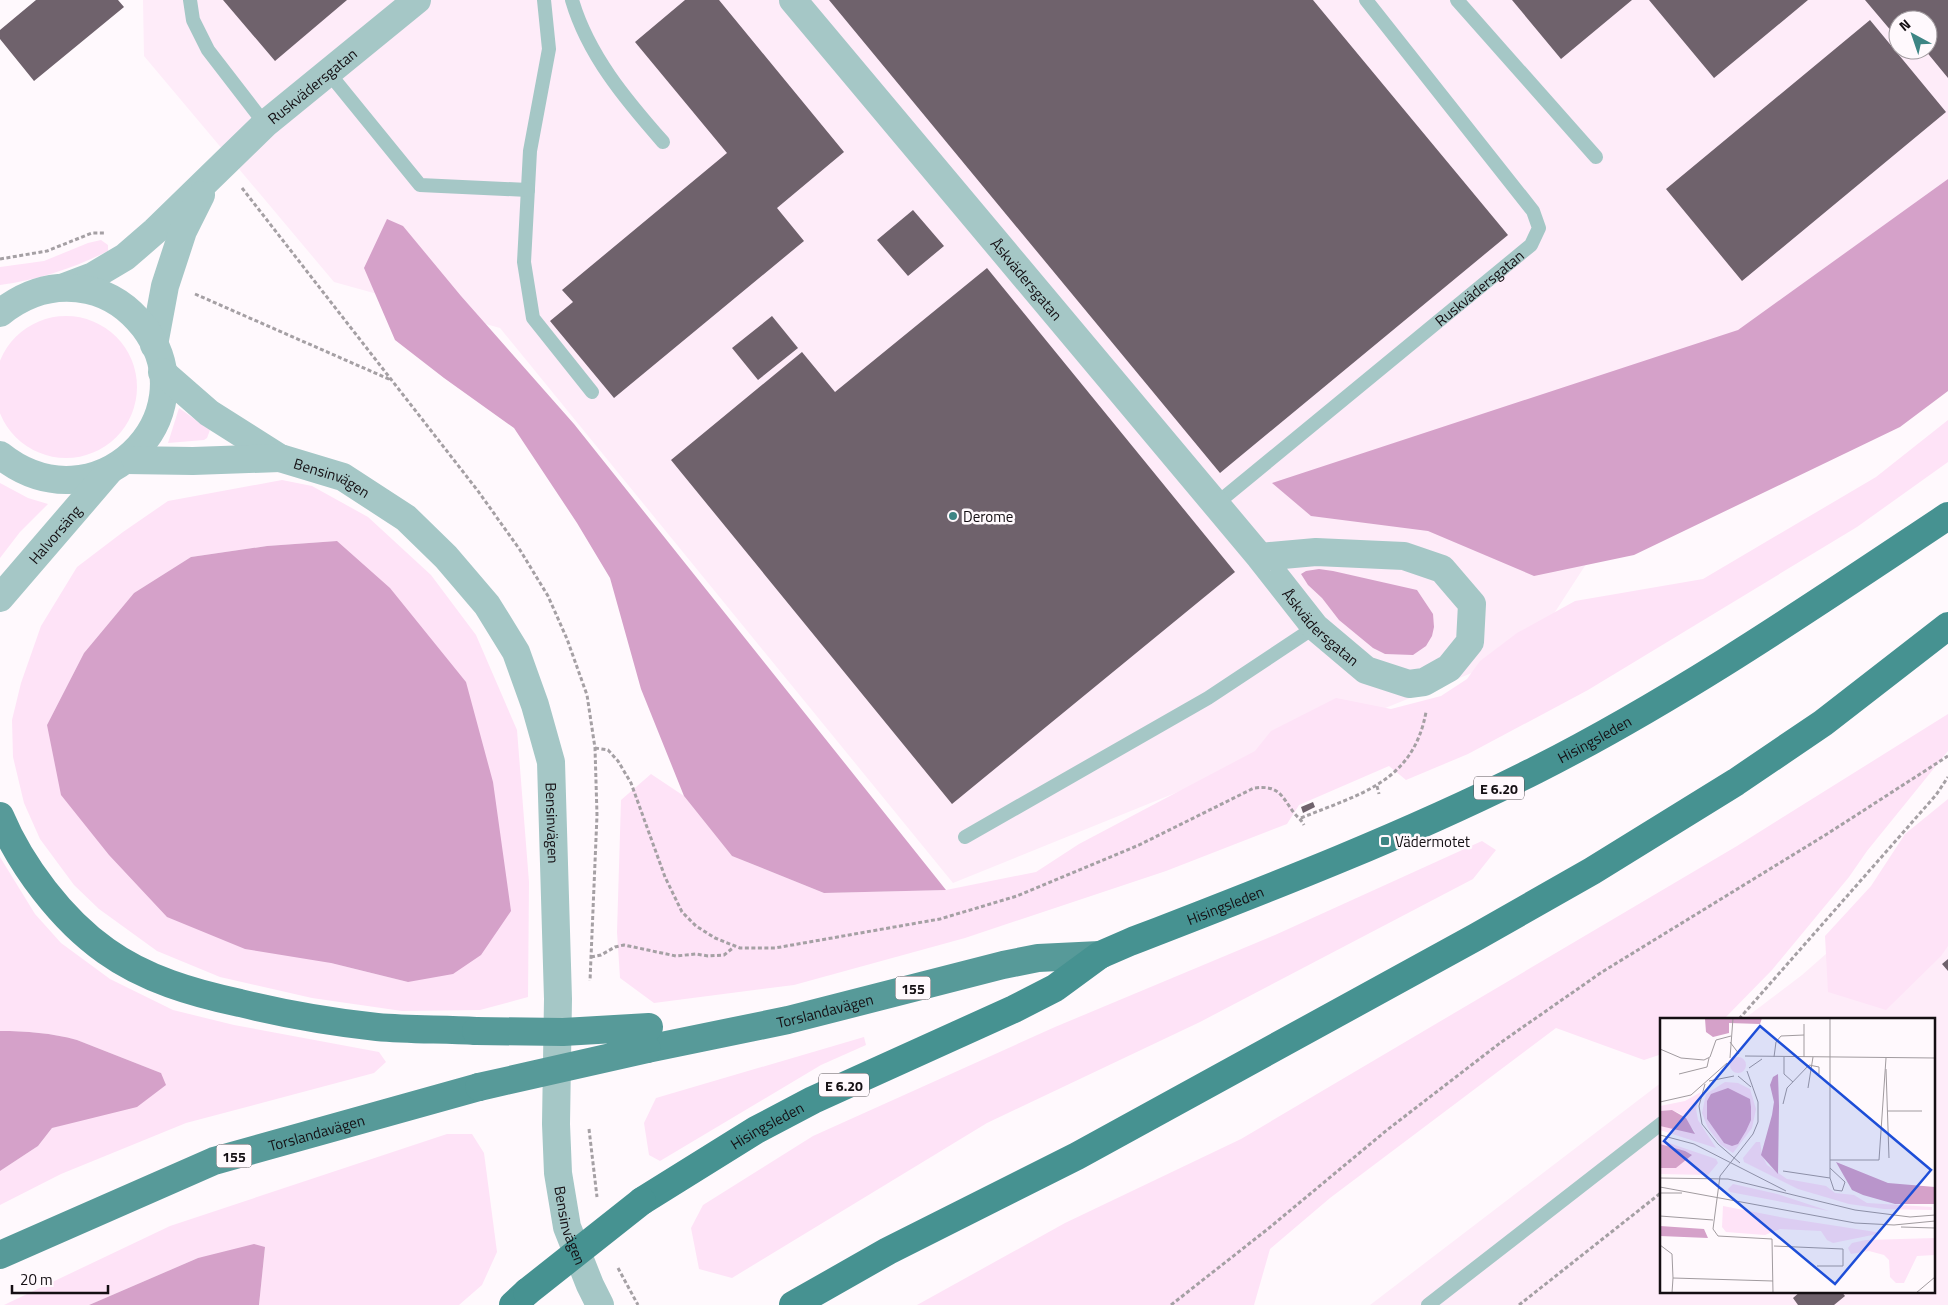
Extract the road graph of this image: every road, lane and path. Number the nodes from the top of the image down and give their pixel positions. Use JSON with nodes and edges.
{"nodes":[{"id":1,"x":190,"y":0,"type":"edge"},
{"id":2,"x":417,"y":0,"type":"edge"},
{"id":3,"x":544,"y":0,"type":"edge"},
{"id":4,"x":572,"y":0,"type":"edge"},
{"id":5,"x":793,"y":0,"type":"edge"},
{"id":6,"x":1366,"y":0,"type":"edge"},
{"id":7,"x":1457,"y":0,"type":"edge"},
{"id":8,"x":328,"y":72,"type":"junction"},
{"id":9,"x":265,"y":124,"type":"junction"},
{"id":10,"x":663,"y":142,"type":"dead end"},
{"id":11,"x":1596,"y":157,"type":"dead end"},
{"id":12,"x":212,"y":174,"type":"junction"},
{"id":13,"x":239,"y":184,"type":"dead end"},
{"id":14,"x":528,"y":190,"type":"junction"},
{"id":15,"x":64,"y":287,"type":"junction"},
{"id":16,"x":186,"y":290,"type":"dead end"},
{"id":17,"x":4,"y":307,"type":"edge"},
{"id":18,"x":154,"y":345,"type":"junction"},
{"id":19,"x":162,"y":372,"type":"junction"},
{"id":20,"x":592,"y":392,"type":"dead end"},
{"id":21,"x":0,"y":455,"type":"edge"},
{"id":22,"x":280,"y":458,"type":"junction"},
{"id":23,"x":118,"y":465,"type":"junction"},
{"id":24,"x":1215,"y":505,"type":"junction"},
{"id":25,"x":1948,"y":516,"type":"edge"},
{"id":26,"x":1260,"y":557,"type":"junction"},
{"id":27,"x":0,"y":598,"type":"edge"},
{"id":28,"x":1948,"y":626,"type":"edge"},
{"id":29,"x":1315,"y":627,"type":"junction"},
{"id":30,"x":1424,"y":682,"type":"junction"},
{"id":31,"x":595,"y":748,"type":"dead end"},
{"id":32,"x":1948,"y":756,"type":"edge"},
{"id":33,"x":1948,"y":777,"type":"edge"},
{"id":34,"x":1377,"y":786,"type":"junction"},
{"id":35,"x":1379,"y":794,"type":"dead end"},
{"id":36,"x":0,"y":816,"type":"edge"},
{"id":37,"x":1301,"y":818,"type":"junction"},
{"id":38,"x":1304,"y":825,"type":"dead end"},
{"id":39,"x":965,"y":837,"type":"dead end"},
{"id":40,"x":735,"y":946,"type":"junction"},
{"id":41,"x":1100,"y":955,"type":"junction"},
{"id":42,"x":591,"y":957,"type":"dead end"},
{"id":43,"x":1740,"y":1018,"type":"edge"},
{"id":44,"x":654,"y":1040,"type":"junction"},
{"id":45,"x":1660,"y":1125,"type":"edge"},
{"id":46,"x":1660,"y":1194,"type":"edge"},
{"id":47,"x":0,"y":1255,"type":"edge"},
{"id":48,"x":520,"y":1298,"type":"edge"},
{"id":49,"x":600,"y":1305,"type":"edge"},
{"id":50,"x":793,"y":1305,"type":"edge"},
{"id":51,"x":1171,"y":1305,"type":"edge"},
{"id":52,"x":1428,"y":1305,"type":"edge"},
{"id":53,"x":1519,"y":1305,"type":"edge"}],
"edges":[{"from":1,"to":9,"type":"lane"},
{"from":2,"to":8,"type":"street","name":"Ruskvädersgatan"},
{"from":3,"to":14,"type":"lane"},
{"from":4,"to":10,"type":"lane"},
{"from":5,"to":24,"type":"street","name":"Åskvädersgatan"},
{"from":6,"to":24,"type":"lane","name":"Ruskvädersgatan"},
{"from":7,"to":11,"type":"lane"},
{"from":8,"to":9,"type":"street","name":"Ruskvädersgatan"},
{"from":8,"to":14,"type":"lane"},
{"from":9,"to":12,"type":"street","name":"Ruskvädersgatan"},
{"from":12,"to":15,"type":"street","name":"Ruskvädersgatan"},
{"from":12,"to":18,"type":"street","name":"Ruskvädersgatan"},
{"from":13,"to":16,"type":"path"},
{"from":14,"to":20,"type":"lane"},
{"from":15,"to":17,"type":"street"},
{"from":15,"to":18,"type":"street"},
{"from":18,"to":19,"type":"street"},
{"from":19,"to":22,"type":"street","name":"Bensinvägen"},
{"from":19,"to":23,"type":"street","name":"Halvorsäng"},
{"from":21,"to":23,"type":"street"},
{"from":22,"to":23,"type":"street","name":"Bensinvägen"},
{"from":22,"to":49,"type":"street","name":"Bensinvägen"},
{"from":23,"to":27,"type":"street","name":"Halvorsäng"},
{"from":24,"to":26,"type":"street","name":"Åskvädersgatan"},
{"from":25,"to":41,"type":"highway","name":"Hisingsleden","number":"E 6.20"},
{"from":26,"to":29,"type":"street","name":"Åskvädersgatan"},
{"from":26,"to":30,"type":"street"},
{"from":28,"to":50,"type":"highway"},
{"from":29,"to":30,"type":"street","name":"Åskvädersgatan"},
{"from":29,"to":39,"type":"lane"},
{"from":30,"to":34,"type":"path"},
{"from":31,"to":40,"type":"path"},
{"from":32,"to":51,"type":"path"},
{"from":33,"to":43,"type":"path"},
{"from":34,"to":35,"type":"path"},
{"from":34,"to":37,"type":"path"},
{"from":36,"to":44,"type":"main road","bridge":true},
{"from":37,"to":38,"type":"path"},
{"from":37,"to":40,"type":"path"},
{"from":40,"to":42,"type":"path"},
{"from":41,"to":44,"type":"main road","name":"Torslandavägen","number":"155"},
{"from":41,"to":48,"type":"highway","name":"Hisingsleden","number":"E 6.20","bridge":true},
{"from":44,"to":47,"type":"main road","name":"Torslandavägen","number":"155","bridge":true},
{"from":45,"to":52,"type":"lane"},
{"from":46,"to":53,"type":"path"}]}
